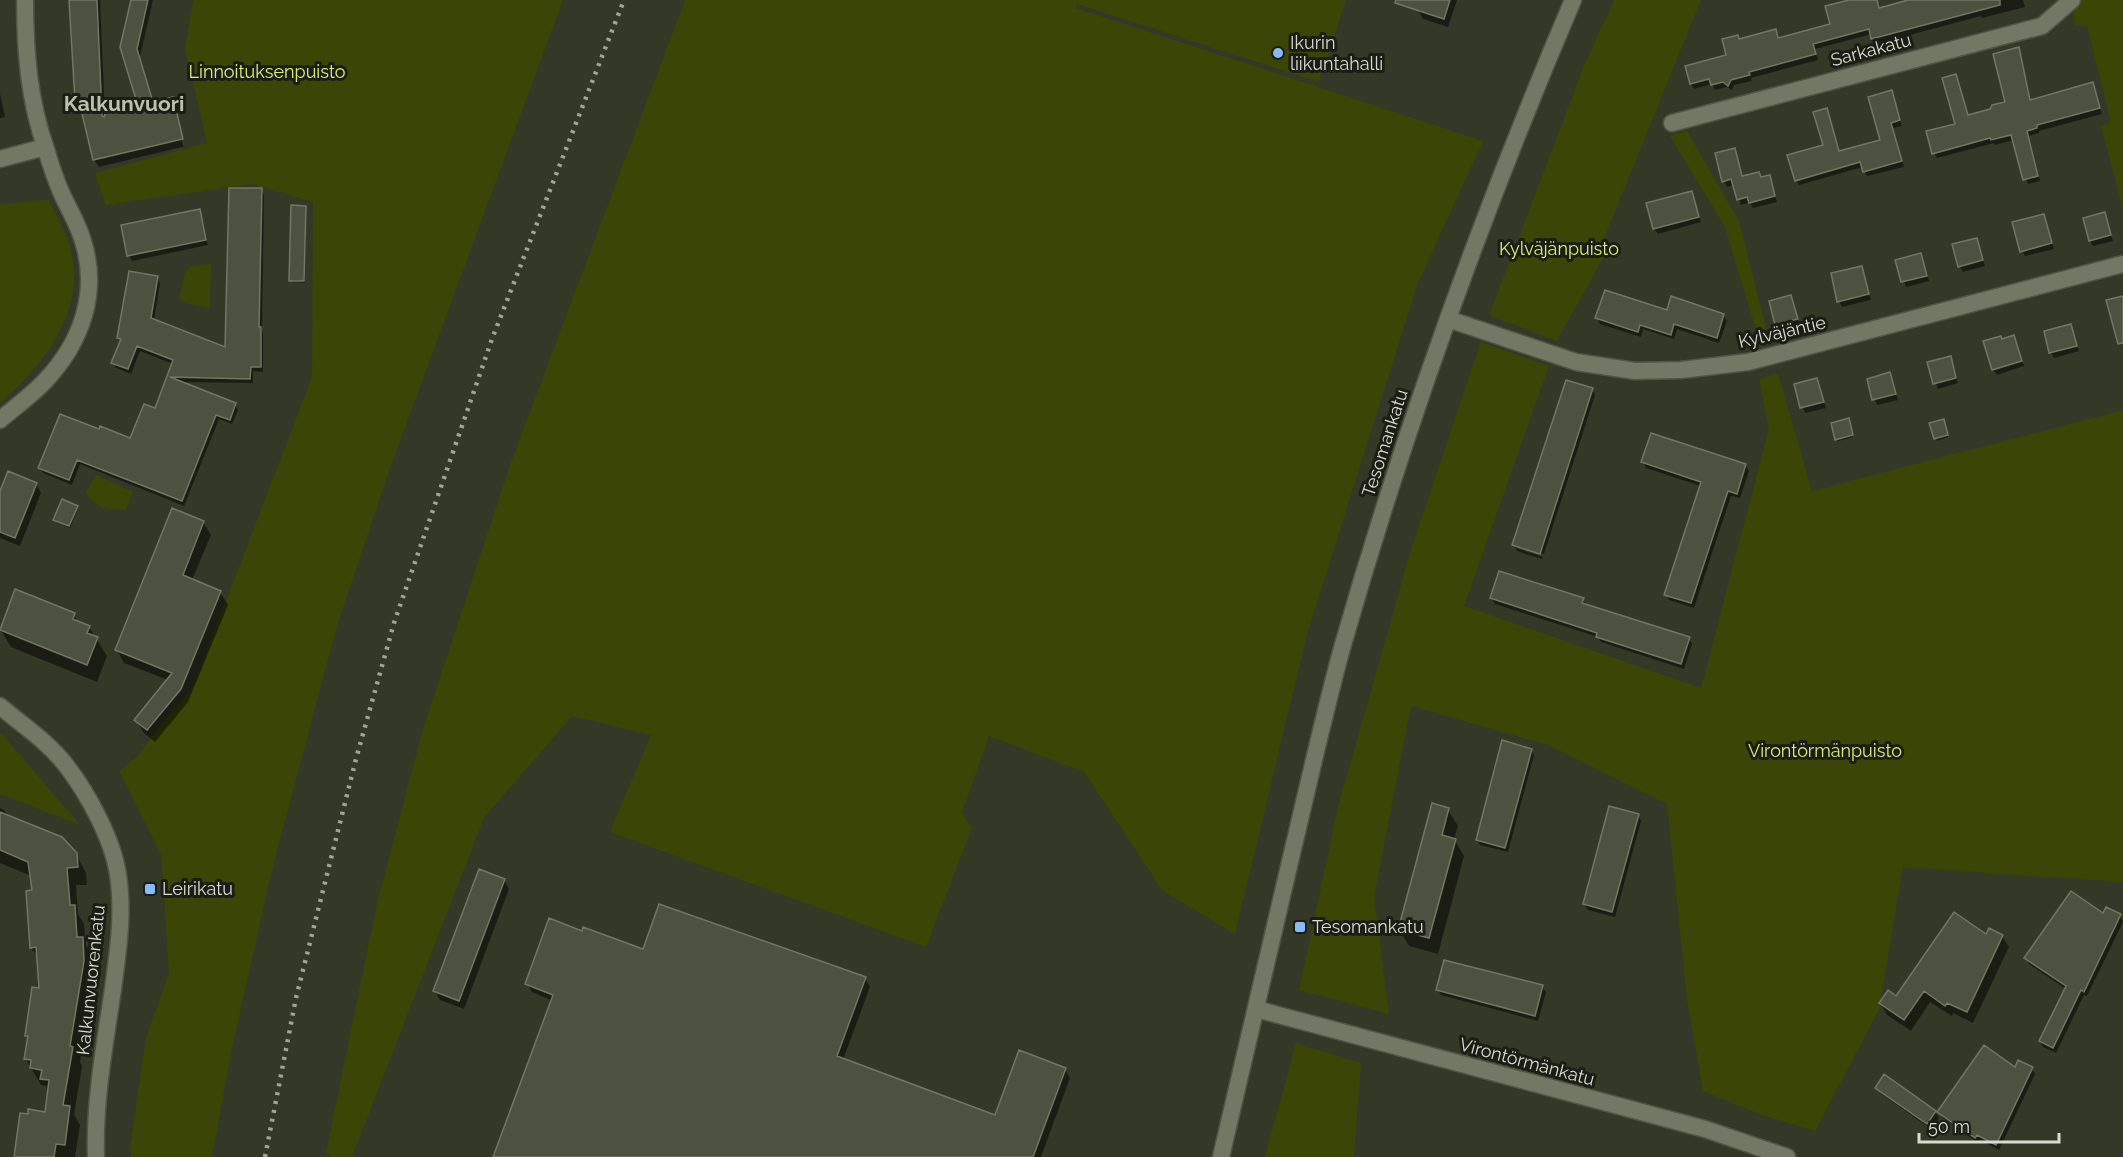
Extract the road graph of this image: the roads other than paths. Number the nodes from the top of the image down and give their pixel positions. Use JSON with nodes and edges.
{"nodes":[{"id":1,"x":26,"y":0,"type":"edge"},
{"id":2,"x":1573,"y":0,"type":"edge"},
{"id":3,"x":2072,"y":0,"type":"edge"},
{"id":4,"x":1672,"y":123,"type":"dead end"},
{"id":5,"x":45,"y":147,"type":"junction"},
{"id":6,"x":0,"y":159,"type":"edge"},
{"id":7,"x":2123,"y":264,"type":"edge"},
{"id":8,"x":1448,"y":319,"type":"junction"},
{"id":9,"x":0,"y":420,"type":"edge"},
{"id":10,"x":0,"y":706,"type":"edge"},
{"id":11,"x":1256,"y":1010,"type":"junction"},
{"id":12,"x":96,"y":1157,"type":"edge"},
{"id":13,"x":1221,"y":1157,"type":"edge"},
{"id":14,"x":1787,"y":1157,"type":"edge"}],
"edges":[{"from":1,"to":5,"type":"street"},
{"from":2,"to":8,"type":"street","name":"Tesomankatu"},
{"from":3,"to":4,"type":"street","name":"Sarkakatu"},
{"from":5,"to":6,"type":"street"},
{"from":5,"to":9,"type":"street"},
{"from":7,"to":8,"type":"street","name":"Kylväjäntie"},
{"from":8,"to":11,"type":"street","name":"Tesomankatu"},
{"from":10,"to":12,"type":"street","name":"Kalkunvuorenkatu"},
{"from":11,"to":13,"type":"street","name":"Tesomankatu"},
{"from":11,"to":14,"type":"street","name":"Virontörmänkatu"}]}
